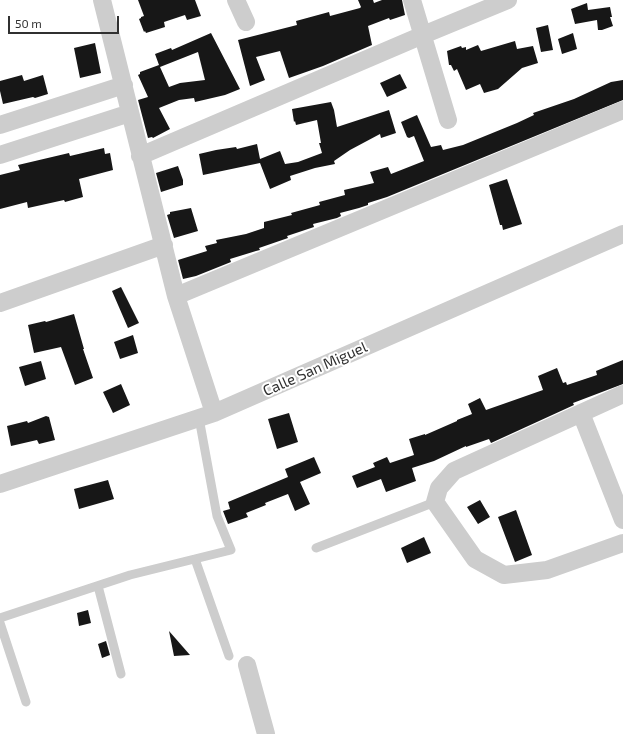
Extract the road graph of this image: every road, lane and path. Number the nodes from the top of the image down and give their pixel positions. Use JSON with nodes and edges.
{"nodes":[{"id":1,"x":102,"y":0,"type":"edge"},
{"id":2,"x":236,"y":0,"type":"edge"},
{"id":3,"x":412,"y":0,"type":"edge"},
{"id":4,"x":508,"y":0,"type":"edge"},
{"id":5,"x":246,"y":22,"type":"dead end"},
{"id":6,"x":423,"y":35,"type":"junction"},
{"id":7,"x":124,"y":84,"type":"junction"},
{"id":8,"x":623,"y":110,"type":"edge"},
{"id":9,"x":130,"y":113,"type":"junction"},
{"id":10,"x":448,"y":120,"type":"dead end"},
{"id":11,"x":0,"y":125,"type":"edge"},
{"id":12,"x":0,"y":155,"type":"edge"},
{"id":13,"x":140,"y":156,"type":"junction"},
{"id":14,"x":623,"y":234,"type":"edge"},
{"id":15,"x":164,"y":245,"type":"junction"},
{"id":16,"x":176,"y":296,"type":"junction"},
{"id":17,"x":0,"y":303,"type":"edge"},
{"id":18,"x":623,"y":394,"type":"edge"},
{"id":19,"x":581,"y":413,"type":"junction"},
{"id":20,"x":206,"y":416,"type":"junction"},
{"id":21,"x":0,"y":484,"type":"edge"},
{"id":22,"x":435,"y":502,"type":"junction"},
{"id":23,"x":623,"y":520,"type":"edge"},
{"id":24,"x":623,"y":543,"type":"edge"},
{"id":25,"x":316,"y":548,"type":"dead end"},
{"id":26,"x":195,"y":559,"type":"junction"},
{"id":27,"x":98,"y":586,"type":"junction"},
{"id":28,"x":0,"y":618,"type":"edge"},
{"id":29,"x":0,"y":623,"type":"edge"},
{"id":30,"x":229,"y":656,"type":"dead end"},
{"id":31,"x":247,"y":666,"type":"dead end"},
{"id":32,"x":121,"y":674,"type":"dead end"},
{"id":33,"x":26,"y":702,"type":"dead end"},
{"id":34,"x":266,"y":734,"type":"edge"}],
"edges":[{"from":1,"to":7,"type":"street"},
{"from":2,"to":5,"type":"street"},
{"from":3,"to":6,"type":"street"},
{"from":4,"to":6,"type":"street"},
{"from":6,"to":10,"type":"street"},
{"from":6,"to":13,"type":"street"},
{"from":7,"to":9,"type":"street"},
{"from":7,"to":11,"type":"street"},
{"from":8,"to":16,"type":"street"},
{"from":9,"to":12,"type":"street"},
{"from":9,"to":13,"type":"street"},
{"from":13,"to":15,"type":"street"},
{"from":14,"to":20,"type":"street","name":"Calle San Miguel"},
{"from":15,"to":16,"type":"street"},
{"from":15,"to":17,"type":"street"},
{"from":16,"to":20,"type":"street"},
{"from":18,"to":19,"type":"street"},
{"from":19,"to":22,"type":"street"},
{"from":19,"to":23,"type":"street"},
{"from":20,"to":21,"type":"street","name":"Calle San Miguel"},
{"from":20,"to":26,"type":"lane"},
{"from":22,"to":24,"type":"street"},
{"from":22,"to":25,"type":"lane"},
{"from":26,"to":27,"type":"lane"},
{"from":26,"to":30,"type":"lane"},
{"from":27,"to":28,"type":"lane"},
{"from":27,"to":32,"type":"lane"},
{"from":29,"to":33,"type":"lane"},
{"from":31,"to":34,"type":"street"}]}
